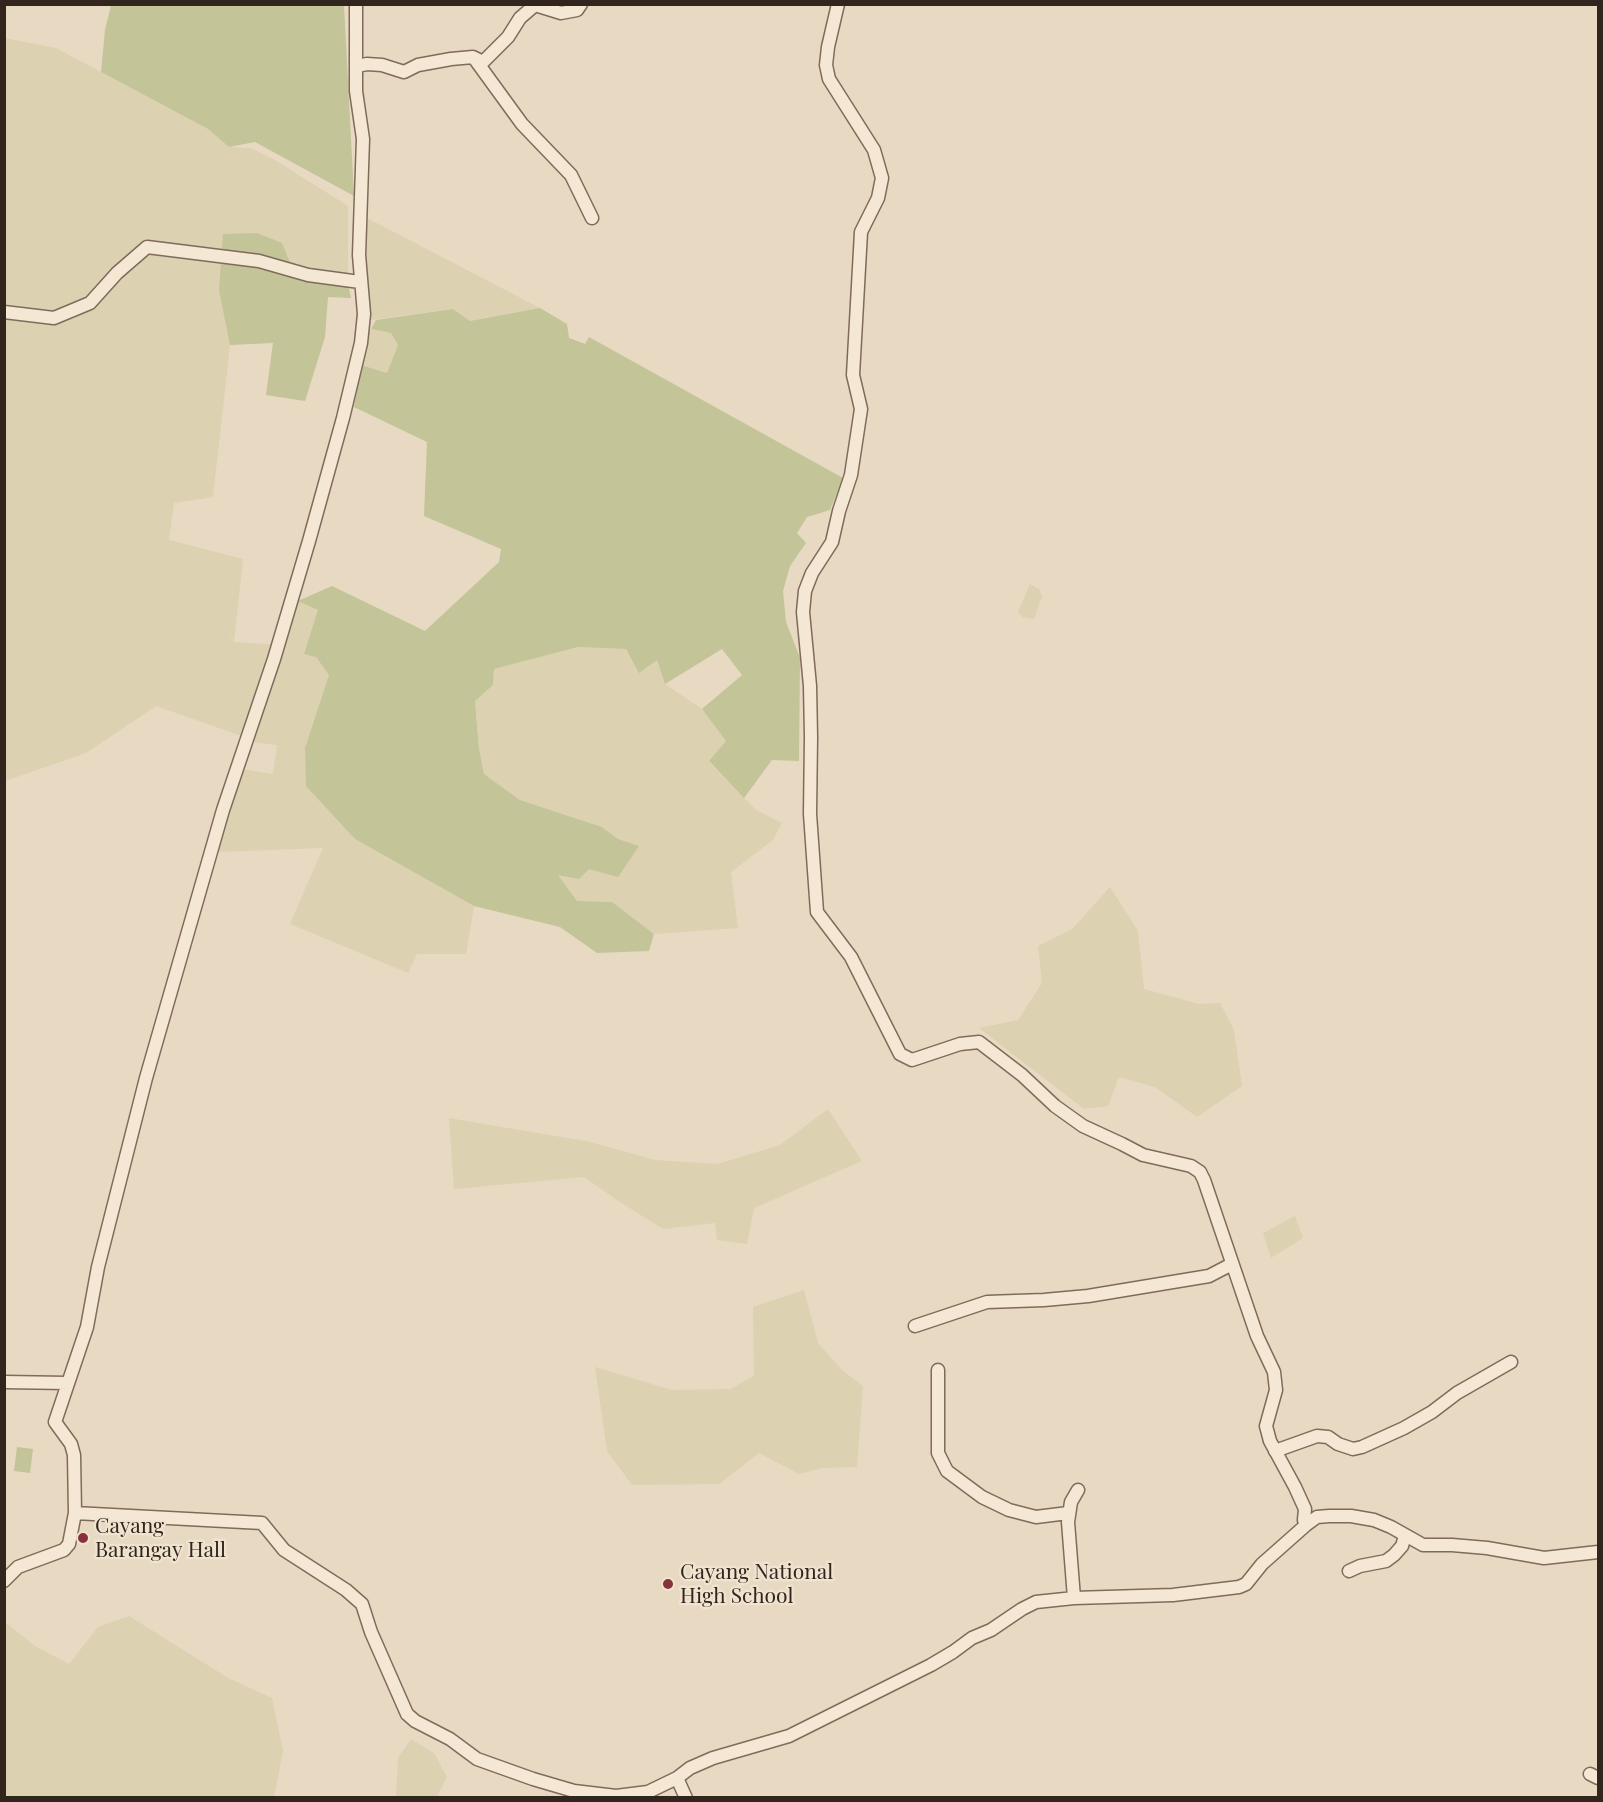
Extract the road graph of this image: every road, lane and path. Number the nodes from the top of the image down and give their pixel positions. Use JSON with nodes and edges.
{"nodes":[{"id":1,"x":356,"y":4,"type":"edge"},
{"id":2,"x":581,"y":4,"type":"edge"},
{"id":3,"x":838,"y":4,"type":"edge"},
{"id":4,"x":473,"y":57,"type":"junction"},
{"id":5,"x":357,"y":66,"type":"junction"},
{"id":6,"x":592,"y":218,"type":"dead end"},
{"id":7,"x":360,"y":282,"type":"junction"},
{"id":8,"x":4,"y":312,"type":"edge"},
{"id":9,"x":1232,"y":1264,"type":"junction"},
{"id":10,"x":915,"y":1326,"type":"dead end"},
{"id":11,"x":1511,"y":1362,"type":"dead end"},
{"id":12,"x":938,"y":1370,"type":"dead end"},
{"id":13,"x":4,"y":1382,"type":"edge"},
{"id":14,"x":67,"y":1383,"type":"junction"},
{"id":15,"x":1275,"y":1451,"type":"junction"},
{"id":16,"x":1078,"y":1490,"type":"dead end"},
{"id":17,"x":75,"y":1513,"type":"junction"},
{"id":18,"x":1068,"y":1514,"type":"junction"},
{"id":19,"x":1306,"y":1525,"type":"junction"},
{"id":20,"x":1405,"y":1536,"type":"junction"},
{"id":21,"x":1599,"y":1552,"type":"edge"},
{"id":22,"x":1349,"y":1571,"type":"dead end"},
{"id":23,"x":4,"y":1581,"type":"edge"},
{"id":24,"x":1074,"y":1598,"type":"junction"},
{"id":25,"x":677,"y":1778,"type":"junction"},
{"id":26,"x":653,"y":1795,"type":"edge"},
{"id":27,"x":686,"y":1797,"type":"edge"}],
"edges":[{"from":1,"to":5,"type":"street"},
{"from":2,"to":4,"type":"street"},
{"from":3,"to":9,"type":"street"},
{"from":4,"to":5,"type":"street"},
{"from":4,"to":6,"type":"street"},
{"from":5,"to":7,"type":"street"},
{"from":7,"to":8,"type":"street"},
{"from":7,"to":14,"type":"street"},
{"from":9,"to":10,"type":"street"},
{"from":9,"to":15,"type":"street"},
{"from":11,"to":15,"type":"street"},
{"from":12,"to":18,"type":"street"},
{"from":13,"to":14,"type":"street"},
{"from":14,"to":17,"type":"street"},
{"from":15,"to":19,"type":"street"},
{"from":16,"to":18,"type":"street"},
{"from":17,"to":23,"type":"street"},
{"from":17,"to":26,"type":"street"},
{"from":18,"to":24,"type":"street"},
{"from":19,"to":20,"type":"street"},
{"from":19,"to":24,"type":"street"},
{"from":20,"to":21,"type":"street"},
{"from":20,"to":22,"type":"street"},
{"from":24,"to":25,"type":"street"},
{"from":25,"to":26,"type":"street"},
{"from":25,"to":27,"type":"street"}]}
